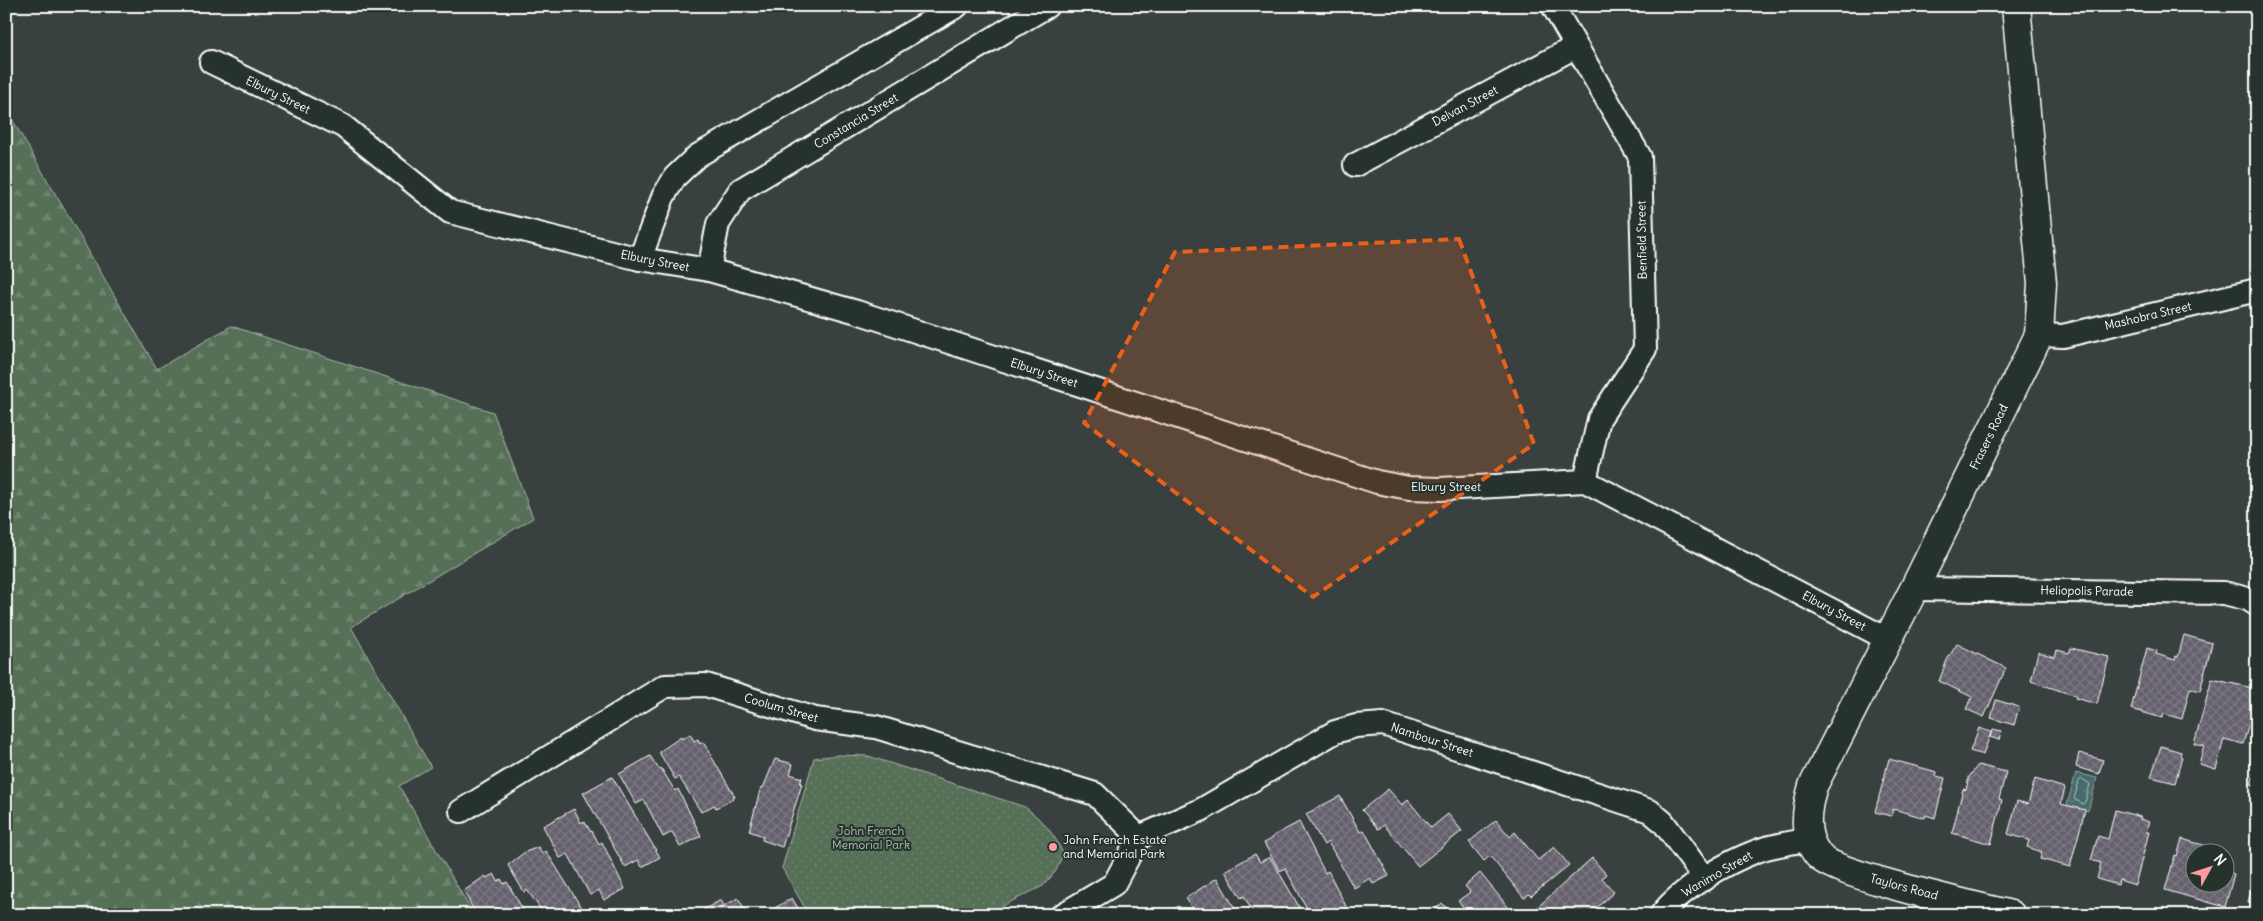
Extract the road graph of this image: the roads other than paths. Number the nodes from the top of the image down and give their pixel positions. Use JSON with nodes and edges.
{"nodes":[{"id":1,"x":957,"y":6,"type":"edge"},
{"id":2,"x":1047,"y":6,"type":"edge"},
{"id":3,"x":1553,"y":6,"type":"edge"},
{"id":4,"x":2016,"y":6,"type":"edge"},
{"id":5,"x":1575,"y":46,"type":"junction"},
{"id":6,"x":211,"y":62,"type":"dead end"},
{"id":7,"x":1355,"y":165,"type":"dead end"},
{"id":8,"x":640,"y":259,"type":"junction"},
{"id":9,"x":709,"y":270,"type":"junction"},
{"id":10,"x":2257,"y":290,"type":"edge"},
{"id":11,"x":2039,"y":336,"type":"junction"},
{"id":12,"x":1585,"y":481,"type":"junction"},
{"id":13,"x":1914,"y":589,"type":"junction"},
{"id":14,"x":2257,"y":605,"type":"edge"},
{"id":15,"x":1887,"y":639,"type":"junction"},
{"id":16,"x":461,"y":810,"type":"dead end"},
{"id":17,"x":1139,"y":837,"type":"junction"},
{"id":18,"x":1809,"y":839,"type":"junction"},
{"id":19,"x":1705,"y":879,"type":"junction"},
{"id":20,"x":1062,"y":915,"type":"edge"},
{"id":21,"x":1661,"y":915,"type":"edge"},
{"id":22,"x":2011,"y":915,"type":"edge"}],
"edges":[{"from":1,"to":8,"type":"street"},
{"from":2,"to":9,"type":"street","name":"Constancia Street"},
{"from":3,"to":5,"type":"street","name":"Benfield Street"},
{"from":4,"to":11,"type":"street","name":"Frasers Road"},
{"from":5,"to":7,"type":"street","name":"Delvan Street"},
{"from":5,"to":12,"type":"street","name":"Benfield Street"},
{"from":6,"to":8,"type":"street","name":"Elbury Street"},
{"from":8,"to":9,"type":"street","name":"Elbury Street"},
{"from":9,"to":12,"type":"street","name":"Elbury Street"},
{"from":10,"to":11,"type":"street","name":"Mashobra Street"},
{"from":11,"to":13,"type":"street","name":"Frasers Road"},
{"from":12,"to":15,"type":"street","name":"Elbury Street"},
{"from":13,"to":14,"type":"street","name":"Heliopolis Parade"},
{"from":13,"to":15,"type":"street","name":"Frasers Road"},
{"from":15,"to":18,"type":"street","name":"Frasers Road"},
{"from":16,"to":17,"type":"street","name":"Coolum Street"},
{"from":17,"to":19,"type":"street","name":"Nambour Street"},
{"from":17,"to":20,"type":"street"},
{"from":18,"to":19,"type":"street","name":"Wanimo Street"},
{"from":18,"to":22,"type":"street","name":"Taylors Road"},
{"from":19,"to":21,"type":"street","name":"Wanimo Street"}]}
